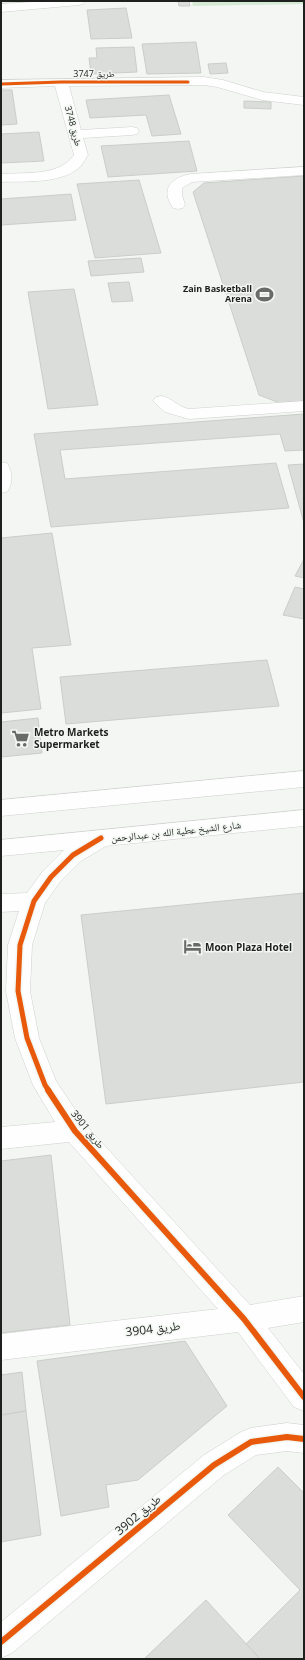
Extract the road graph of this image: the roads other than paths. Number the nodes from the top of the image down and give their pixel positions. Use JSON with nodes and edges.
{"nodes":[{"id":1,"x":79,"y":1,"type":"edge"},
{"id":2,"x":1,"y":8,"type":"edge"},
{"id":3,"x":61,"y":82,"type":"junction"},
{"id":4,"x":1,"y":84,"type":"edge"},
{"id":5,"x":304,"y":101,"type":"edge"},
{"id":6,"x":132,"y":131,"type":"dead end"},
{"id":7,"x":76,"y":134,"type":"junction"},
{"id":8,"x":304,"y":171,"type":"edge"},
{"id":9,"x":1,"y":178,"type":"edge"},
{"id":10,"x":178,"y":205,"type":"dead end"},
{"id":11,"x":162,"y":401,"type":"dead end"},
{"id":12,"x":304,"y":406,"type":"edge"},
{"id":13,"x":1,"y":467,"type":"edge"},
{"id":14,"x":1,"y":488,"type":"edge"},
{"id":15,"x":304,"y":779,"type":"edge"},
{"id":16,"x":1,"y":808,"type":"edge"},
{"id":17,"x":304,"y":818,"type":"edge"},
{"id":18,"x":101,"y":838,"type":"junction"},
{"id":19,"x":1,"y":848,"type":"edge"},
{"id":20,"x":34,"y":901,"type":"junction"},
{"id":21,"x":1,"y":903,"type":"edge"},
{"id":22,"x":75,"y":1131,"type":"junction"},
{"id":23,"x":1,"y":1138,"type":"edge"},
{"id":24,"x":304,"y":1309,"type":"edge"},
{"id":25,"x":244,"y":1319,"type":"junction"},
{"id":26,"x":1,"y":1347,"type":"edge"},
{"id":27,"x":304,"y":1397,"type":"edge"},
{"id":28,"x":304,"y":1439,"type":"edge"},
{"id":29,"x":1,"y":1642,"type":"edge"}],
"edges":[{"from":1,"to":2,"type":"street"},
{"from":3,"to":4,"type":"street","name":"طريق 3747"},
{"from":3,"to":5,"type":"street","name":"طريق 3747"},
{"from":3,"to":7,"type":"street","name":"طريق 3748"},
{"from":6,"to":7,"type":"street"},
{"from":7,"to":9,"type":"street","name":"طريق 3748"},
{"from":8,"to":10,"type":"street"},
{"from":11,"to":12,"type":"street"},
{"from":13,"to":14,"type":"street"},
{"from":15,"to":16,"type":"street"},
{"from":17,"to":18,"type":"street","name":"شارع الشيخ عطية الله بن عبدالرحمن"},
{"from":18,"to":19,"type":"street","name":"شارع الشيخ عطية الله بن عبدالرحمن"},
{"from":18,"to":20,"type":"street","name":"طريق 3901"},
{"from":20,"to":21,"type":"street"},
{"from":20,"to":22,"type":"street","name":"طريق 3901"},
{"from":22,"to":23,"type":"street"},
{"from":22,"to":25,"type":"street","name":"طريق 3901"},
{"from":24,"to":25,"type":"street","name":"طريق 3904"},
{"from":25,"to":26,"type":"street","name":"طريق 3904"},
{"from":25,"to":27,"type":"street","name":"طريق 3901"},
{"from":28,"to":29,"type":"street","name":"طريق 3902"}]}
